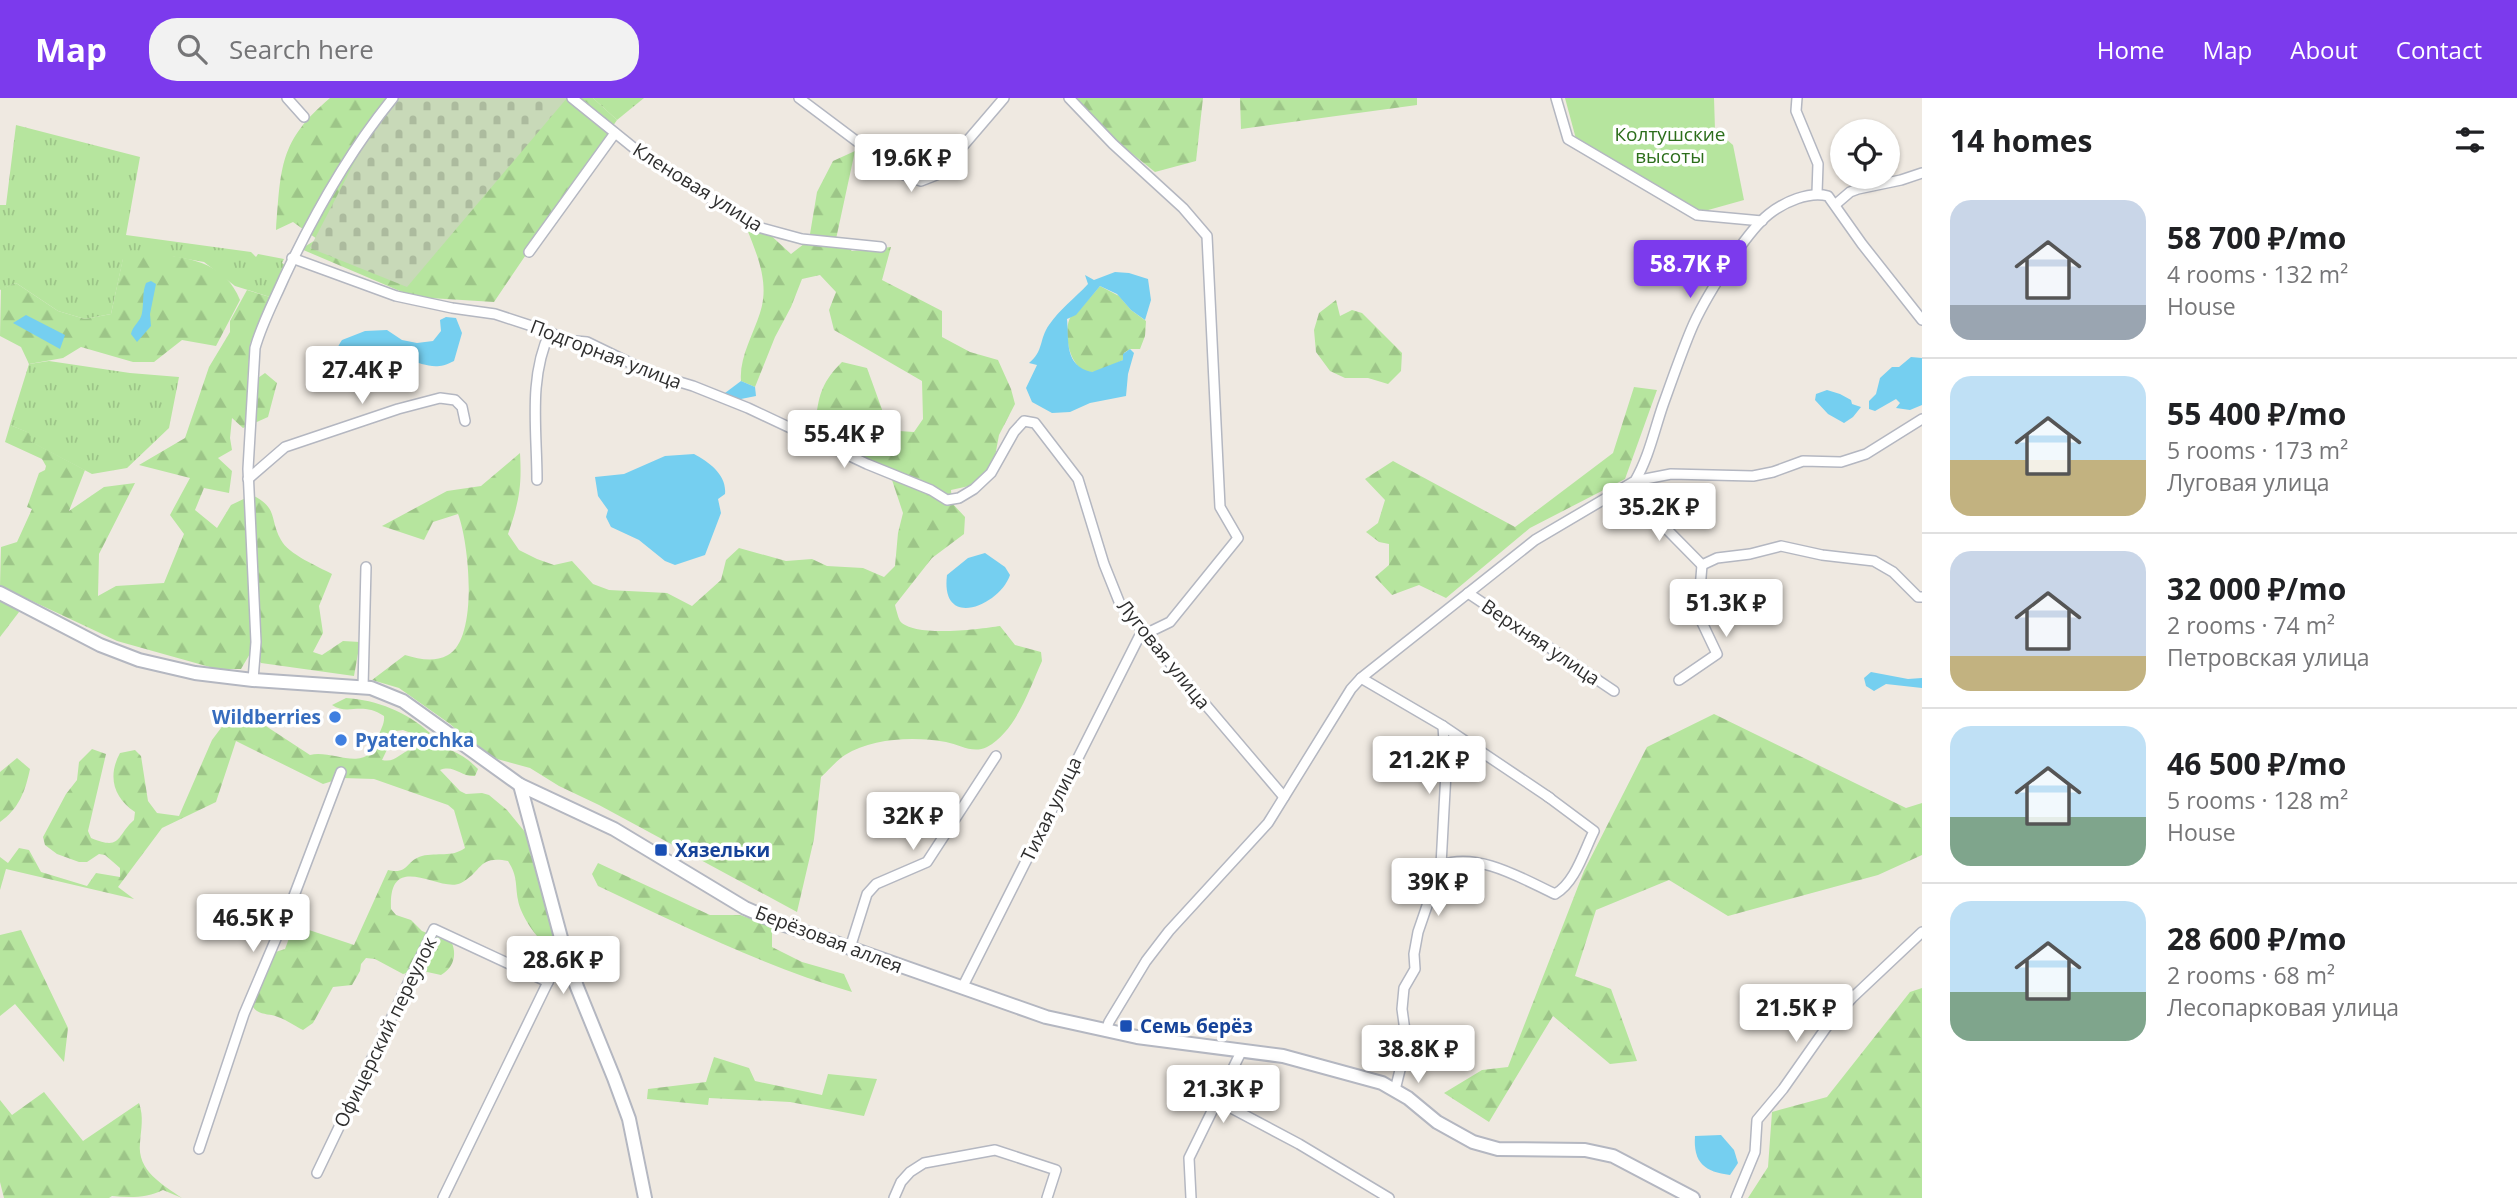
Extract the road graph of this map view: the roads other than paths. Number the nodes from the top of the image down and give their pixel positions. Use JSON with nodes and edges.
{"nodes":[{"id":1,"x":287,"y":98,"type":"edge"},
{"id":2,"x":393,"y":98,"type":"edge"},
{"id":3,"x":572,"y":98,"type":"edge"},
{"id":4,"x":1004,"y":98,"type":"edge"},
{"id":5,"x":1069,"y":98,"type":"edge"},
{"id":6,"x":1556,"y":98,"type":"edge"},
{"id":7,"x":1797,"y":98,"type":"edge"},
{"id":8,"x":801,"y":99,"type":"edge"},
{"id":9,"x":304,"y":117,"type":"dead end"},
{"id":10,"x":615,"y":133,"type":"junction"},
{"id":11,"x":1922,"y":173,"type":"edge"},
{"id":12,"x":1817,"y":193,"type":"junction"},
{"id":13,"x":1836,"y":204,"type":"junction"},
{"id":14,"x":1762,"y":221,"type":"junction"},
{"id":15,"x":881,"y":247,"type":"dead end"},
{"id":16,"x":529,"y":252,"type":"dead end"},
{"id":17,"x":292,"y":258,"type":"junction"},
{"id":18,"x":1922,"y":320,"type":"edge"},
{"id":19,"x":550,"y":332,"type":"junction"},
{"id":20,"x":755,"y":413,"type":"joint"},
{"id":21,"x":1922,"y":419,"type":"edge"},
{"id":22,"x":466,"y":421,"type":"dead end"},
{"id":23,"x":248,"y":480,"type":"junction"},
{"id":24,"x":537,"y":480,"type":"dead end"},
{"id":25,"x":1635,"y":481,"type":"junction"},
{"id":26,"x":1615,"y":494,"type":"junction"},
{"id":27,"x":1636,"y":498,"type":"junction"},
{"id":28,"x":1702,"y":565,"type":"junction"},
{"id":29,"x":366,"y":567,"type":"dead end"},
{"id":30,"x":0,"y":593,"type":"edge"},
{"id":31,"x":1468,"y":593,"type":"junction"},
{"id":32,"x":1922,"y":597,"type":"edge"},
{"id":33,"x":1145,"y":635,"type":"junction"},
{"id":34,"x":1361,"y":678,"type":"junction"},
{"id":35,"x":253,"y":680,"type":"junction"},
{"id":36,"x":1679,"y":681,"type":"dead end"},
{"id":37,"x":363,"y":687,"type":"junction"},
{"id":38,"x":1614,"y":691,"type":"dead end"},
{"id":39,"x":1443,"y":726,"type":"junction"},
{"id":40,"x":996,"y":756,"type":"dead end"},
{"id":41,"x":341,"y":772,"type":"dead end"},
{"id":42,"x":520,"y":785,"type":"junction"},
{"id":43,"x":1284,"y":797,"type":"junction"},
{"id":44,"x":1441,"y":865,"type":"junction"},
{"id":45,"x":1922,"y":932,"type":"edge"},
{"id":46,"x":850,"y":948,"type":"junction"},
{"id":47,"x":564,"y":949,"type":"junction"},
{"id":48,"x":548,"y":982,"type":"junction"},
{"id":49,"x":962,"y":988,"type":"junction"},
{"id":50,"x":1112,"y":1032,"type":"junction"},
{"id":51,"x":1242,"y":1051,"type":"junction"},
{"id":52,"x":1395,"y":1090,"type":"junction"},
{"id":53,"x":1218,"y":1101,"type":"junction"},
{"id":54,"x":199,"y":1149,"type":"dead end"},
{"id":55,"x":317,"y":1173,"type":"dead end"},
{"id":56,"x":443,"y":1198,"type":"edge"},
{"id":57,"x":645,"y":1198,"type":"edge"},
{"id":58,"x":894,"y":1198,"type":"edge"},
{"id":59,"x":1047,"y":1198,"type":"edge"},
{"id":60,"x":1191,"y":1198,"type":"edge"},
{"id":61,"x":1389,"y":1198,"type":"edge"},
{"id":62,"x":1693,"y":1198,"type":"edge"},
{"id":63,"x":1736,"y":1198,"type":"edge"}],
"edges":[{"from":1,"to":9,"type":"street"},
{"from":2,"to":17,"type":"street"},
{"from":3,"to":10,"type":"street","name":"Кленовая улица"},
{"from":4,"to":8,"type":"street"},
{"from":5,"to":33,"type":"street"},
{"from":6,"to":14,"type":"street"},
{"from":7,"to":12,"type":"street"},
{"from":10,"to":15,"type":"street","name":"Кленовая улица"},
{"from":10,"to":16,"type":"street"},
{"from":11,"to":13,"type":"street"},
{"from":12,"to":13,"type":"street"},
{"from":12,"to":14,"type":"street"},
{"from":13,"to":18,"type":"street"},
{"from":14,"to":25,"type":"street"},
{"from":17,"to":19,"type":"street","name":"Подгорная улица"},
{"from":17,"to":23,"type":"street"},
{"from":19,"to":20,"type":"street","name":"Подгорная улица"},
{"from":19,"to":24,"type":"street"},
{"from":20,"to":33,"type":"street","name":"Луговая улица"},
{"from":21,"to":25,"type":"street"},
{"from":22,"to":23,"type":"street"},
{"from":23,"to":35,"type":"street"},
{"from":25,"to":26,"type":"street"},
{"from":25,"to":27,"type":"street"},
{"from":26,"to":27,"type":"street"},
{"from":26,"to":31,"type":"street"},
{"from":27,"to":28,"type":"street"},
{"from":28,"to":32,"type":"street"},
{"from":28,"to":36,"type":"street"},
{"from":29,"to":37,"type":"street"},
{"from":30,"to":35,"type":"street","name":"Берёзовая аллея"},
{"from":31,"to":34,"type":"street"},
{"from":31,"to":38,"type":"street","name":"Верхняя улица"},
{"from":33,"to":43,"type":"street","name":"Луговая улица"},
{"from":33,"to":49,"type":"street","name":"Тихая улица"},
{"from":34,"to":39,"type":"street"},
{"from":34,"to":43,"type":"street"},
{"from":35,"to":37,"type":"street","name":"Берёзовая аллея"},
{"from":37,"to":42,"type":"street","name":"Берёзовая аллея"},
{"from":39,"to":44,"type":"street"},
{"from":39,"to":44,"type":"street"},
{"from":40,"to":46,"type":"street"},
{"from":41,"to":54,"type":"street"},
{"from":42,"to":46,"type":"street","name":"Берёзовая аллея"},
{"from":42,"to":47,"type":"street"},
{"from":43,"to":50,"type":"street"},
{"from":44,"to":52,"type":"street"},
{"from":45,"to":63,"type":"street"},
{"from":46,"to":49,"type":"street","name":"Берёзовая аллея"},
{"from":47,"to":48,"type":"street"},
{"from":47,"to":57,"type":"street"},
{"from":48,"to":55,"type":"street","name":"Офицерский переулок"},
{"from":48,"to":56,"type":"street"},
{"from":49,"to":50,"type":"street","name":"Берёзовая аллея"},
{"from":50,"to":51,"type":"street","name":"Берёзовая аллея"},
{"from":51,"to":52,"type":"street","name":"Берёзовая аллея"},
{"from":51,"to":53,"type":"street"},
{"from":52,"to":62,"type":"street","name":"Берёзовая аллея"},
{"from":53,"to":60,"type":"street"},
{"from":53,"to":61,"type":"street"},
{"from":58,"to":59,"type":"street"}]}
